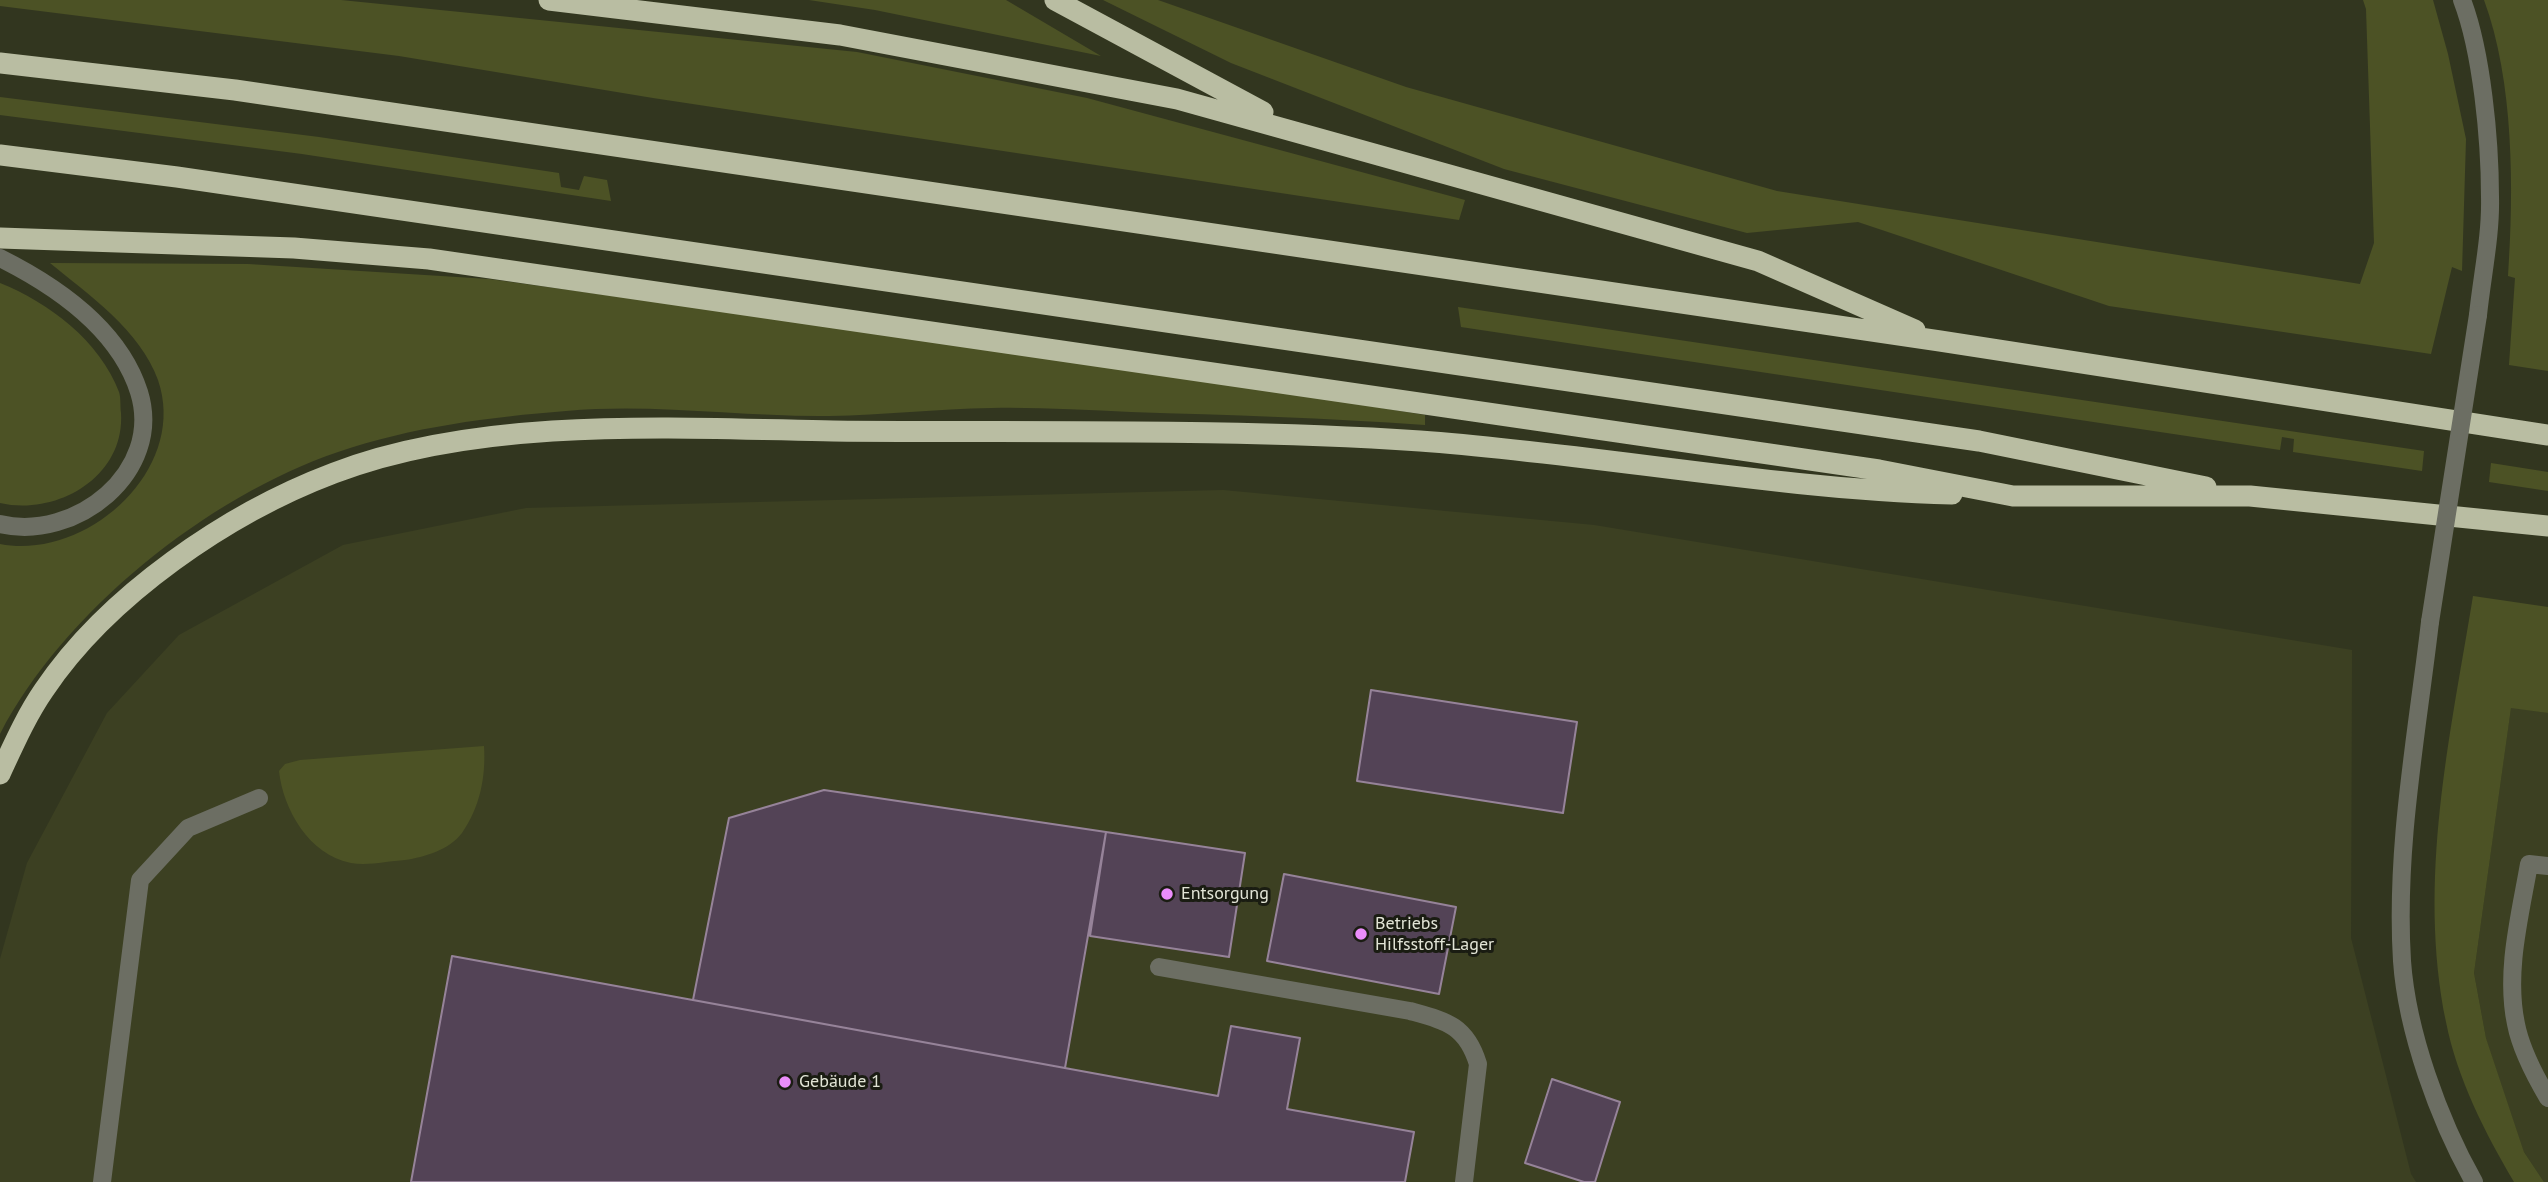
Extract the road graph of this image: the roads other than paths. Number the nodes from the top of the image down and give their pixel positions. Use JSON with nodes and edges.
{"nodes":[{"id":1,"x":549,"y":0,"type":"edge"},
{"id":2,"x":1055,"y":0,"type":"edge"},
{"id":3,"x":2462,"y":0,"type":"edge"},
{"id":4,"x":0,"y":62,"type":"edge"},
{"id":5,"x":1296,"y":130,"type":"junction"},
{"id":6,"x":0,"y":155,"type":"edge"},
{"id":7,"x":0,"y":238,"type":"edge"},
{"id":8,"x":0,"y":258,"type":"edge"},
{"id":9,"x":1940,"y":341,"type":"junction"},
{"id":10,"x":2548,"y":435,"type":"edge"},
{"id":11,"x":2013,"y":496,"type":"junction"},
{"id":12,"x":2250,"y":496,"type":"junction"},
{"id":13,"x":0,"y":524,"type":"edge"},
{"id":14,"x":2548,"y":526,"type":"edge"},
{"id":15,"x":0,"y":774,"type":"edge"},
{"id":16,"x":259,"y":798,"type":"dead end"},
{"id":17,"x":2548,"y":866,"type":"edge"},
{"id":18,"x":1158,"y":967,"type":"dead end"},
{"id":19,"x":2548,"y":1098,"type":"edge"},
{"id":20,"x":102,"y":1182,"type":"edge"},
{"id":21,"x":1464,"y":1182,"type":"edge"},
{"id":22,"x":2474,"y":1182,"type":"edge"}],
"edges":[{"from":1,"to":5,"type":"highway"},
{"from":2,"to":5,"type":"highway"},
{"from":3,"to":22,"type":"lane","bridge":true},
{"from":4,"to":9,"type":"highway"},
{"from":5,"to":9,"type":"highway"},
{"from":6,"to":12,"type":"highway"},
{"from":7,"to":11,"type":"highway"},
{"from":8,"to":13,"type":"lane"},
{"from":9,"to":10,"type":"highway"},
{"from":11,"to":12,"type":"highway"},
{"from":11,"to":15,"type":"highway"},
{"from":12,"to":14,"type":"highway"},
{"from":16,"to":20,"type":"lane"},
{"from":17,"to":19,"type":"lane"},
{"from":18,"to":21,"type":"lane"}]}
